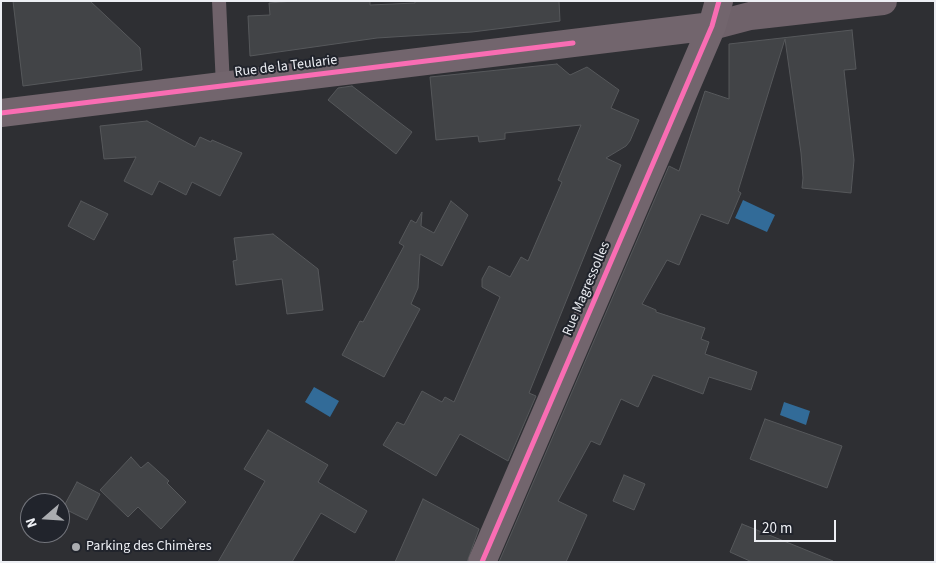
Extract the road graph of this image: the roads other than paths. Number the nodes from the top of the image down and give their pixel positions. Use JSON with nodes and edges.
{"nodes":[{"id":1,"x":219,"y":1,"type":"edge"},
{"id":2,"x":883,"y":1,"type":"edge"},
{"id":3,"x":715,"y":14,"type":"edge"},
{"id":4,"x":223,"y":86,"type":"junction"},
{"id":5,"x":1,"y":114,"type":"edge"},
{"id":6,"x":482,"y":562,"type":"edge"}],
"edges":[{"from":1,"to":4,"type":"lane"},
{"from":2,"to":3,"type":"street"},
{"from":3,"to":4,"type":"street","name":"Rue de la Teularie"},
{"from":3,"to":6,"type":"street","name":"Rue Magressolles"},
{"from":4,"to":5,"type":"street","name":"Rue de la Teularie"}]}
